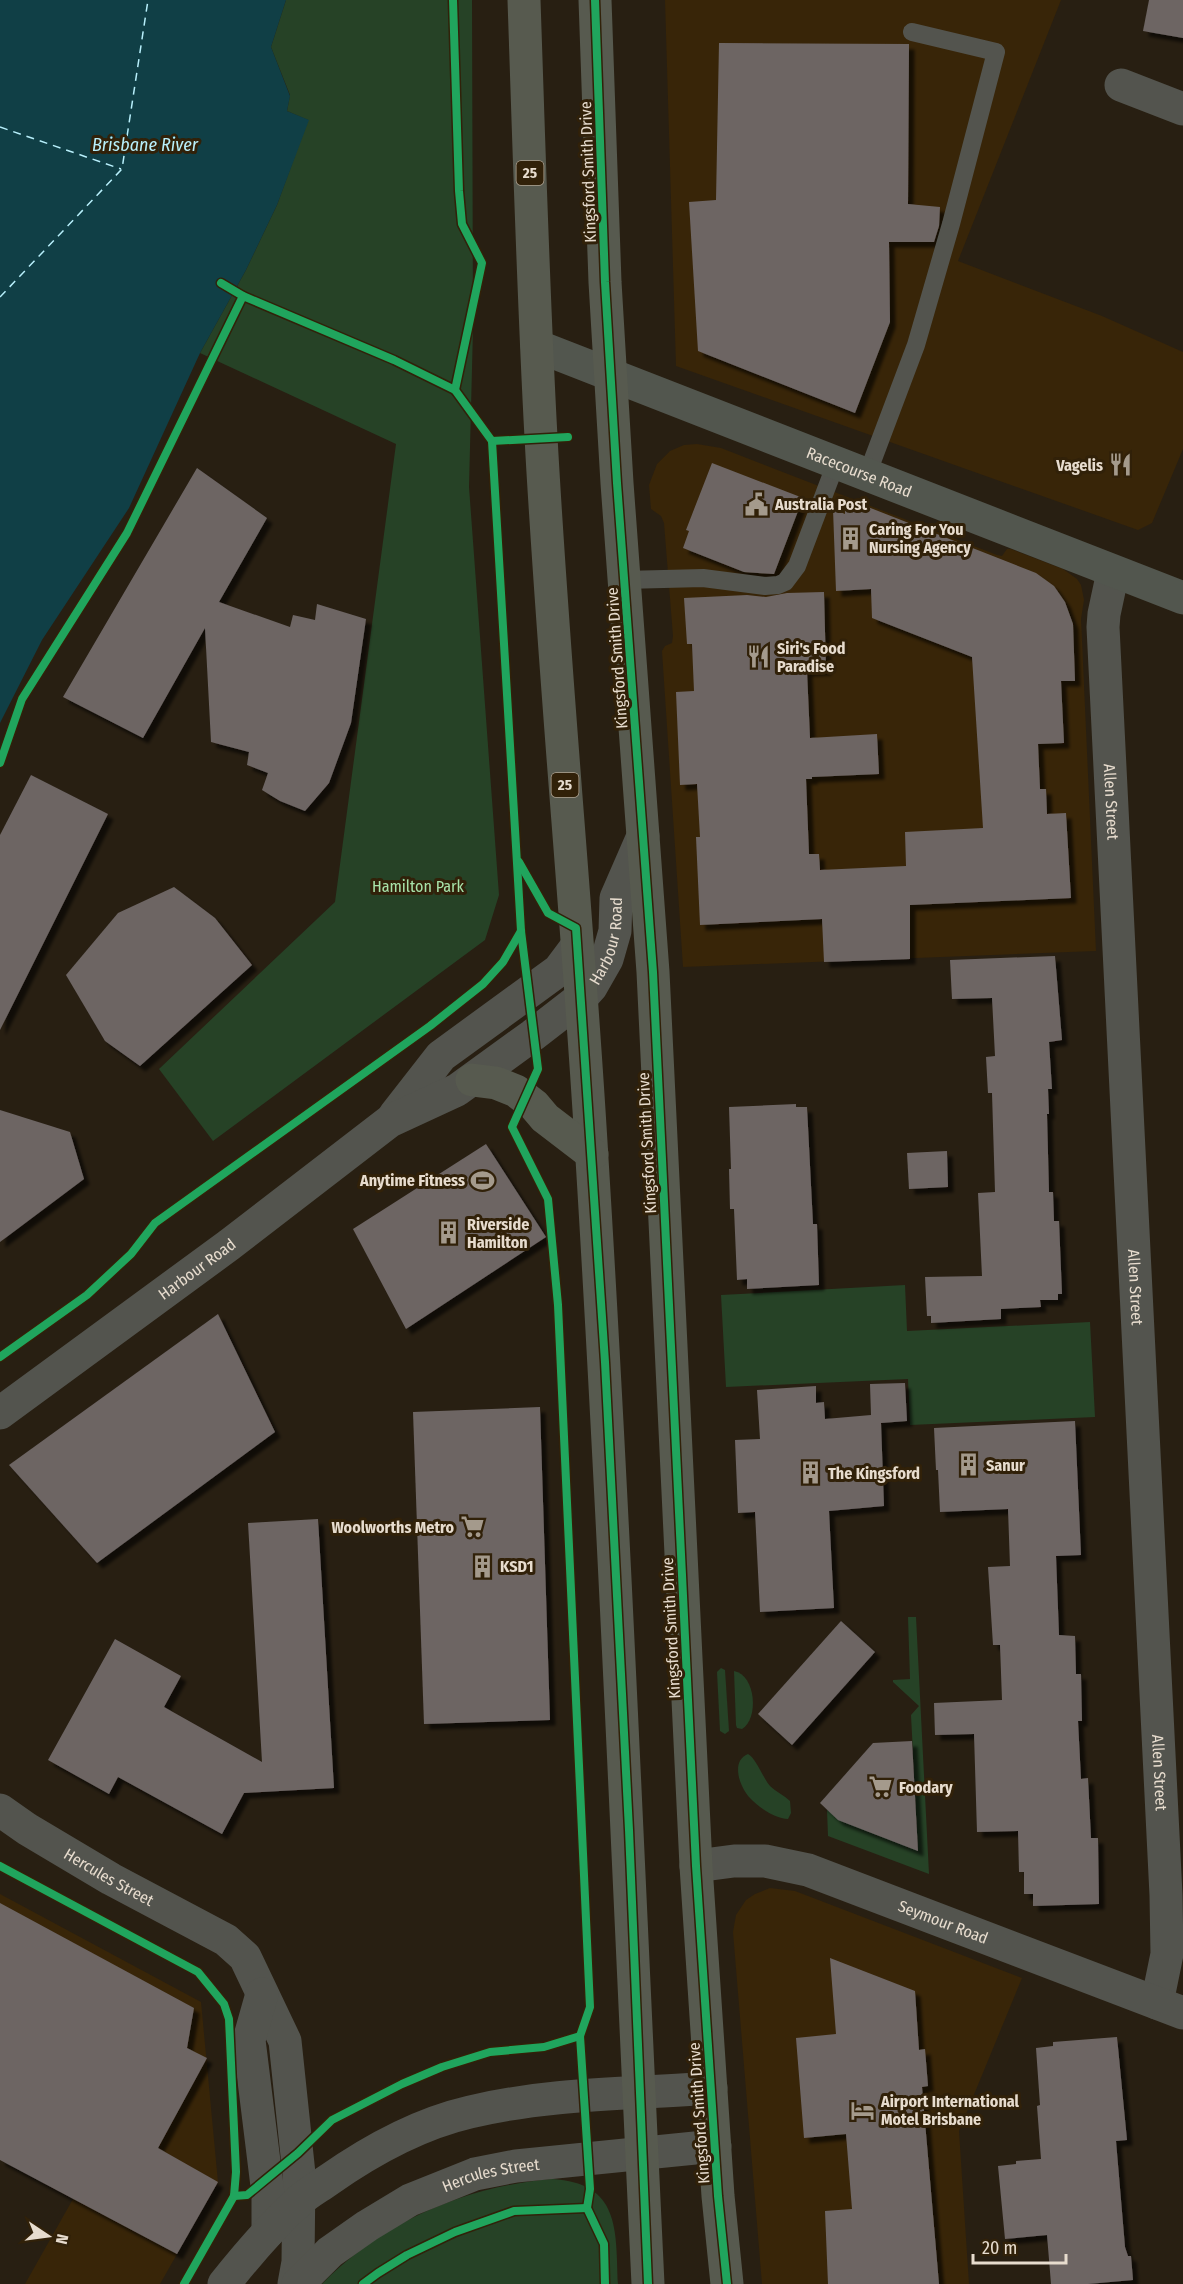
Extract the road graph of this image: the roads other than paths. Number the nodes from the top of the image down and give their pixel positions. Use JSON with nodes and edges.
{"nodes":[{"id":1,"x":524,"y":0,"type":"edge"},
{"id":2,"x":595,"y":0,"type":"edge"},
{"id":3,"x":912,"y":32,"type":"dead end"},
{"id":4,"x":1121,"y":85,"type":"dead end"},
{"id":5,"x":1183,"y":109,"type":"edge"},
{"id":6,"x":537,"y":346,"type":"junction"},
{"id":7,"x":611,"y":375,"type":"junction"},
{"id":8,"x":836,"y":463,"type":"junction"},
{"id":9,"x":867,"y":475,"type":"junction"},
{"id":10,"x":1113,"y":572,"type":"junction"},
{"id":11,"x":624,"y":580,"type":"junction"},
{"id":12,"x":1183,"y":598,"type":"edge"},
{"id":13,"x":643,"y":836,"type":"junction"},
{"id":14,"x":577,"y":946,"type":"junction"},
{"id":15,"x":582,"y":997,"type":"junction"},
{"id":16,"x":472,"y":1080,"type":"junction"},
{"id":17,"x":390,"y":1121,"type":"junction"},
{"id":18,"x":592,"y":1154,"type":"junction"},
{"id":19,"x":0,"y":1413,"type":"edge"},
{"id":20,"x":0,"y":1810,"type":"edge"},
{"id":21,"x":696,"y":1866,"type":"junction"},
{"id":22,"x":262,"y":1994,"type":"junction"},
{"id":23,"x":1170,"y":2008,"type":"edge"},
{"id":24,"x":711,"y":2088,"type":"junction"},
{"id":25,"x":639,"y":2093,"type":"junction"},
{"id":26,"x":715,"y":2146,"type":"junction"},
{"id":27,"x":643,"y":2154,"type":"junction"},
{"id":28,"x":299,"y":2201,"type":"junction"},
{"id":29,"x":268,"y":2232,"type":"junction"},
{"id":30,"x":224,"y":2284,"type":"edge"},
{"id":31,"x":296,"y":2284,"type":"edge"},
{"id":32,"x":648,"y":2284,"type":"edge"},
{"id":33,"x":727,"y":2284,"type":"edge"}],
"edges":[{"from":1,"to":6,"type":"highway","number":"25"},
{"from":2,"to":7,"type":"highway","name":"Kingsford Smith Drive"},
{"from":3,"to":9,"type":"lane"},
{"from":4,"to":5,"type":"street"},
{"from":6,"to":7,"type":"street","name":"Racecourse Road"},
{"from":6,"to":14,"type":"highway","number":"25"},
{"from":7,"to":8,"type":"street","name":"Racecourse Road"},
{"from":7,"to":11,"type":"highway","name":"Kingsford Smith Drive"},
{"from":8,"to":9,"type":"street","name":"Racecourse Road"},
{"from":8,"to":11,"type":"lane"},
{"from":9,"to":10,"type":"street","name":"Racecourse Road"},
{"from":10,"to":12,"type":"street","name":"Racecourse Road"},
{"from":10,"to":23,"type":"street","name":"Allen Street"},
{"from":11,"to":13,"type":"highway","name":"Kingsford Smith Drive"},
{"from":13,"to":15,"type":"street","name":"Harbour Road"},
{"from":13,"to":21,"type":"highway","name":"Kingsford Smith Drive"},
{"from":14,"to":15,"type":"highway","number":"25"},
{"from":14,"to":17,"type":"street","name":"Harbour Road"},
{"from":15,"to":16,"type":"street","name":"Harbour Road"},
{"from":15,"to":18,"type":"highway","number":"25"},
{"from":16,"to":17,"type":"street","name":"Harbour Road"},
{"from":16,"to":18,"type":"highway"},
{"from":17,"to":19,"type":"street","name":"Harbour Road"},
{"from":18,"to":25,"type":"highway","number":"25"},
{"from":20,"to":22,"type":"street","name":"Hercules Street"},
{"from":21,"to":23,"type":"street","name":"Seymour Road"},
{"from":21,"to":24,"type":"highway","name":"Kingsford Smith Drive"},
{"from":22,"to":28,"type":"street","name":"Hercules Street"},
{"from":22,"to":29,"type":"street"},
{"from":24,"to":25,"type":"street"},
{"from":24,"to":26,"type":"highway","name":"Kingsford Smith Drive"},
{"from":25,"to":27,"type":"highway","number":"25"},
{"from":25,"to":28,"type":"street"},
{"from":26,"to":27,"type":"street","name":"Hercules Street"},
{"from":26,"to":33,"type":"highway","name":"Kingsford Smith Drive"},
{"from":27,"to":31,"type":"street","name":"Hercules Street"},
{"from":27,"to":32,"type":"highway","number":"25"},
{"from":28,"to":29,"type":"street"},
{"from":28,"to":31,"type":"street","name":"Hercules Street"},
{"from":29,"to":30,"type":"street"}]}
